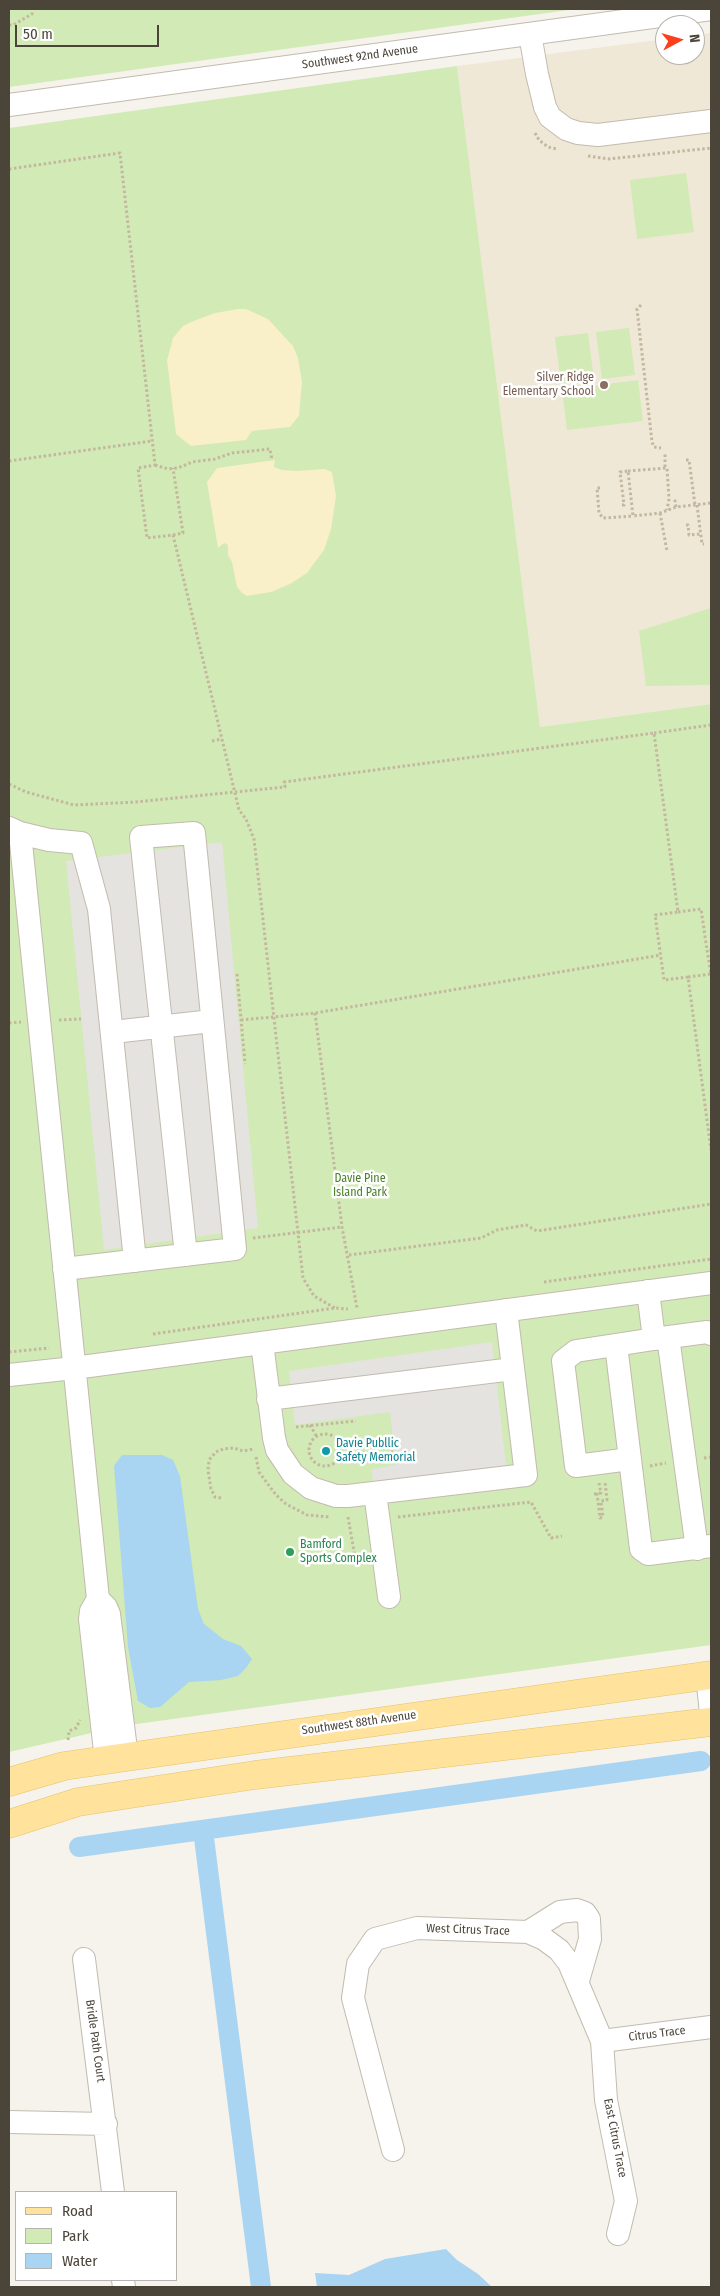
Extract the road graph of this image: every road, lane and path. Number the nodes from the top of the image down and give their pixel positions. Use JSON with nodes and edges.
{"nodes":[{"id":1,"x":32,"y":9,"type":"edge"},
{"id":2,"x":711,"y":9,"type":"edge"},
{"id":3,"x":9,"y":25,"type":"edge"},
{"id":4,"x":530,"y":34,"type":"junction"},
{"id":5,"x":9,"y":105,"type":"edge"},
{"id":6,"x":711,"y":121,"type":"edge"},
{"id":7,"x":9,"y":169,"type":"edge"},
{"id":8,"x":641,"y":305,"type":"dead end"},
{"id":9,"x":152,"y":441,"type":"junction"},
{"id":10,"x":661,"y":448,"type":"dead end"},
{"id":11,"x":665,"y":452,"type":"dead end"},
{"id":12,"x":272,"y":460,"type":"dead end"},
{"id":13,"x":686,"y":460,"type":"dead end"},
{"id":14,"x":9,"y":461,"type":"edge"},
{"id":15,"x":155,"y":465,"type":"junction"},
{"id":16,"x":665,"y":467,"type":"junction"},
{"id":17,"x":173,"y":468,"type":"junction"},
{"id":18,"x":628,"y":471,"type":"junction"},
{"id":19,"x":600,"y":488,"type":"dead end"},
{"id":20,"x":678,"y":500,"type":"dead end"},
{"id":21,"x":711,"y":503,"type":"edge"},
{"id":22,"x":696,"y":505,"type":"junction"},
{"id":23,"x":622,"y":506,"type":"dead end"},
{"id":24,"x":676,"y":507,"type":"junction"},
{"id":25,"x":667,"y":510,"type":"junction"},
{"id":26,"x":660,"y":513,"type":"junction"},
{"id":27,"x":632,"y":516,"type":"junction"},
{"id":28,"x":686,"y":525,"type":"dead end"},
{"id":29,"x":701,"y":534,"type":"junction"},
{"id":30,"x":173,"y":535,"type":"junction"},
{"id":31,"x":704,"y":544,"type":"dead end"},
{"id":32,"x":667,"y":551,"type":"dead end"},
{"id":33,"x":711,"y":725,"type":"edge"},
{"id":34,"x":654,"y":733,"type":"junction"},
{"id":35,"x":222,"y":738,"type":"junction"},
{"id":36,"x":212,"y":741,"type":"dead end"},
{"id":37,"x":9,"y":784,"type":"edge"},
{"id":38,"x":235,"y":794,"type":"junction"},
{"id":39,"x":14,"y":831,"type":"edge"},
{"id":40,"x":678,"y":912,"type":"junction"},
{"id":41,"x":709,"y":950,"type":"edge"},
{"id":42,"x":661,"y":956,"type":"junction"},
{"id":43,"x":237,"y":974,"type":"dead end"},
{"id":44,"x":688,"y":977,"type":"junction"},
{"id":45,"x":315,"y":1013,"type":"junction"},
{"id":46,"x":274,"y":1016,"type":"junction"},
{"id":47,"x":81,"y":1019,"type":"dead end"},
{"id":48,"x":51,"y":1020,"type":"dead end"},
{"id":49,"x":241,"y":1020,"type":"junction"},
{"id":50,"x":212,"y":1021,"type":"junction"},
{"id":51,"x":161,"y":1027,"type":"junction"},
{"id":52,"x":113,"y":1032,"type":"junction"},
{"id":53,"x":245,"y":1064,"type":"dead end"},
{"id":54,"x":711,"y":1150,"type":"edge"},
{"id":55,"x":711,"y":1204,"type":"edge"},
{"id":56,"x":342,"y":1227,"type":"junction"},
{"id":57,"x":298,"y":1232,"type":"junction"},
{"id":58,"x":258,"y":1237,"type":"dead end"},
{"id":59,"x":186,"y":1255,"type":"junction"},
{"id":60,"x":348,"y":1255,"type":"junction"},
{"id":61,"x":711,"y":1259,"type":"edge"},
{"id":62,"x":135,"y":1261,"type":"junction"},
{"id":63,"x":64,"y":1269,"type":"junction"},
{"id":64,"x":543,"y":1282,"type":"dead end"},
{"id":65,"x":711,"y":1283,"type":"edge"},
{"id":66,"x":648,"y":1292,"type":"junction"},
{"id":67,"x":366,"y":1307,"type":"dead end"},
{"id":68,"x":335,"y":1308,"type":"junction"},
{"id":69,"x":356,"y":1308,"type":"junction"},
{"id":70,"x":506,"y":1310,"type":"junction"},
{"id":71,"x":711,"y":1334,"type":"edge"},
{"id":72,"x":149,"y":1335,"type":"dead end"},
{"id":73,"x":661,"y":1338,"type":"junction"},
{"id":74,"x":262,"y":1343,"type":"junction"},
{"id":75,"x":616,"y":1346,"type":"junction"},
{"id":76,"x":74,"y":1368,"type":"junction"},
{"id":77,"x":513,"y":1369,"type":"junction"},
{"id":78,"x":9,"y":1375,"type":"edge"},
{"id":79,"x":268,"y":1399,"type":"junction"},
{"id":80,"x":356,"y":1421,"type":"dead end"},
{"id":81,"x":310,"y":1425,"type":"junction"},
{"id":82,"x":296,"y":1427,"type":"dead end"},
{"id":83,"x":317,"y":1437,"type":"junction"},
{"id":84,"x":254,"y":1449,"type":"dead end"},
{"id":85,"x":393,"y":1452,"type":"dead end"},
{"id":86,"x":339,"y":1456,"type":"junction"},
{"id":87,"x":673,"y":1462,"type":"dead end"},
{"id":88,"x":636,"y":1463,"type":"junction"},
{"id":89,"x":605,"y":1481,"type":"dead end"},
{"id":90,"x":600,"y":1488,"type":"dead end"},
{"id":91,"x":374,"y":1493,"type":"junction"},
{"id":92,"x":221,"y":1498,"type":"dead end"},
{"id":93,"x":394,"y":1518,"type":"dead end"},
{"id":94,"x":562,"y":1536,"type":"dead end"},
{"id":95,"x":704,"y":1548,"type":"edge"},
{"id":96,"x":389,"y":1597,"type":"dead end"},
{"id":97,"x":709,"y":1676,"type":"edge"},
{"id":98,"x":81,"y":1712,"type":"dead end"},
{"id":99,"x":711,"y":1713,"type":"edge"},
{"id":100,"x":711,"y":1722,"type":"edge"},
{"id":101,"x":68,"y":1740,"type":"dead end"},
{"id":102,"x":116,"y":1758,"type":"junction"},
{"id":103,"x":9,"y":1782,"type":"edge"},
{"id":104,"x":9,"y":1824,"type":"edge"},
{"id":105,"x":528,"y":1932,"type":"junction"},
{"id":106,"x":84,"y":1959,"type":"dead end"},
{"id":107,"x":578,"y":1981,"type":"junction"},
{"id":108,"x":711,"y":2027,"type":"edge"},
{"id":109,"x":602,"y":2041,"type":"junction"},
{"id":110,"x":9,"y":2122,"type":"edge"},
{"id":111,"x":106,"y":2124,"type":"junction"},
{"id":112,"x":393,"y":2150,"type":"dead end"},
{"id":113,"x":113,"y":2191,"type":"edge"},
{"id":114,"x":618,"y":2234,"type":"dead end"}],
"edges":[{"from":1,"to":3,"type":"path"},
{"from":2,"to":4,"type":"street","name":"Southwest 92nd Avenue"},
{"from":4,"to":5,"type":"street","name":"Southwest 92nd Avenue"},
{"from":4,"to":6,"type":"street"},
{"from":7,"to":9,"type":"path"},
{"from":8,"to":10,"type":"path"},
{"from":9,"to":14,"type":"path"},
{"from":9,"to":15,"type":"path"},
{"from":11,"to":16,"type":"path"},
{"from":12,"to":17,"type":"path"},
{"from":13,"to":22,"type":"path"},
{"from":15,"to":17,"type":"path"},
{"from":15,"to":30,"type":"path"},
{"from":16,"to":18,"type":"path"},
{"from":16,"to":25,"type":"path"},
{"from":17,"to":30,"type":"path"},
{"from":18,"to":23,"type":"path"},
{"from":18,"to":27,"type":"path"},
{"from":19,"to":27,"type":"path"},
{"from":20,"to":24,"type":"path"},
{"from":21,"to":22,"type":"path"},
{"from":22,"to":24,"type":"path"},
{"from":22,"to":29,"type":"path"},
{"from":24,"to":25,"type":"path"},
{"from":25,"to":26,"type":"path"},
{"from":26,"to":27,"type":"path"},
{"from":26,"to":32,"type":"path"},
{"from":28,"to":29,"type":"path"},
{"from":29,"to":31,"type":"path"},
{"from":30,"to":35,"type":"path"},
{"from":33,"to":34,"type":"path"},
{"from":34,"to":38,"type":"path"},
{"from":34,"to":40,"type":"path"},
{"from":35,"to":36,"type":"path"},
{"from":35,"to":38,"type":"path"},
{"from":37,"to":38,"type":"path"},
{"from":38,"to":46,"type":"path"},
{"from":39,"to":52,"type":"street"},
{"from":39,"to":63,"type":"street"},
{"from":40,"to":41,"type":"path"},
{"from":40,"to":42,"type":"path"},
{"from":41,"to":44,"type":"path"},
{"from":42,"to":44,"type":"path"},
{"from":42,"to":45,"type":"path"},
{"from":43,"to":49,"type":"path"},
{"from":44,"to":54,"type":"path"},
{"from":45,"to":46,"type":"path"},
{"from":45,"to":56,"type":"path"},
{"from":46,"to":49,"type":"path"},
{"from":46,"to":57,"type":"path"},
{"from":47,"to":48,"type":"path"},
{"from":49,"to":53,"type":"path"},
{"from":50,"to":51,"type":"street"},
{"from":50,"to":51,"type":"street"},
{"from":50,"to":59,"type":"street"},
{"from":51,"to":52,"type":"street"},
{"from":51,"to":59,"type":"street"},
{"from":52,"to":62,"type":"street"},
{"from":55,"to":60,"type":"path"},
{"from":56,"to":57,"type":"path"},
{"from":56,"to":60,"type":"path"},
{"from":57,"to":58,"type":"path"},
{"from":57,"to":68,"type":"path"},
{"from":59,"to":62,"type":"street"},
{"from":60,"to":69,"type":"path"},
{"from":61,"to":64,"type":"path"},
{"from":62,"to":63,"type":"street"},
{"from":63,"to":76,"type":"street"},
{"from":65,"to":66,"type":"street"},
{"from":66,"to":70,"type":"street"},
{"from":66,"to":73,"type":"street"},
{"from":67,"to":69,"type":"path"},
{"from":68,"to":69,"type":"path"},
{"from":68,"to":72,"type":"path"},
{"from":70,"to":74,"type":"street"},
{"from":70,"to":77,"type":"street"},
{"from":71,"to":73,"type":"street"},
{"from":73,"to":75,"type":"street"},
{"from":73,"to":95,"type":"street"},
{"from":74,"to":76,"type":"street"},
{"from":74,"to":79,"type":"street"},
{"from":75,"to":88,"type":"street"},
{"from":75,"to":88,"type":"street"},
{"from":76,"to":78,"type":"street"},
{"from":76,"to":102,"type":"street"},
{"from":77,"to":79,"type":"street"},
{"from":77,"to":91,"type":"street"},
{"from":79,"to":91,"type":"street"},
{"from":80,"to":81,"type":"path"},
{"from":81,"to":82,"type":"path"},
{"from":81,"to":83,"type":"path"},
{"from":83,"to":86,"type":"path"},
{"from":83,"to":86,"type":"path"},
{"from":84,"to":92,"type":"path"},
{"from":85,"to":86,"type":"path"},
{"from":87,"to":88,"type":"path"},
{"from":88,"to":95,"type":"street"},
{"from":89,"to":90,"type":"path"},
{"from":91,"to":96,"type":"street"},
{"from":93,"to":94,"type":"path"},
{"from":97,"to":99,"type":"street"},
{"from":97,"to":102,"type":"main road","name":"Southwest 88th Avenue"},
{"from":98,"to":101,"type":"path"},
{"from":100,"to":104,"type":"main road"},
{"from":102,"to":103,"type":"main road","name":"Southwest 88th Avenue"},
{"from":105,"to":107,"type":"street","name":"West Citrus Trace"},
{"from":105,"to":107,"type":"street"},
{"from":105,"to":112,"type":"street","name":"West Citrus Trace"},
{"from":106,"to":111,"type":"street","name":"Bridle Path Court"},
{"from":107,"to":109,"type":"street","name":"West Citrus Trace"},
{"from":108,"to":109,"type":"street","name":"Citrus Trace"},
{"from":109,"to":114,"type":"street","name":"East Citrus Trace"},
{"from":110,"to":111,"type":"street"},
{"from":111,"to":113,"type":"street","name":"Bridle Path Court"}]}
